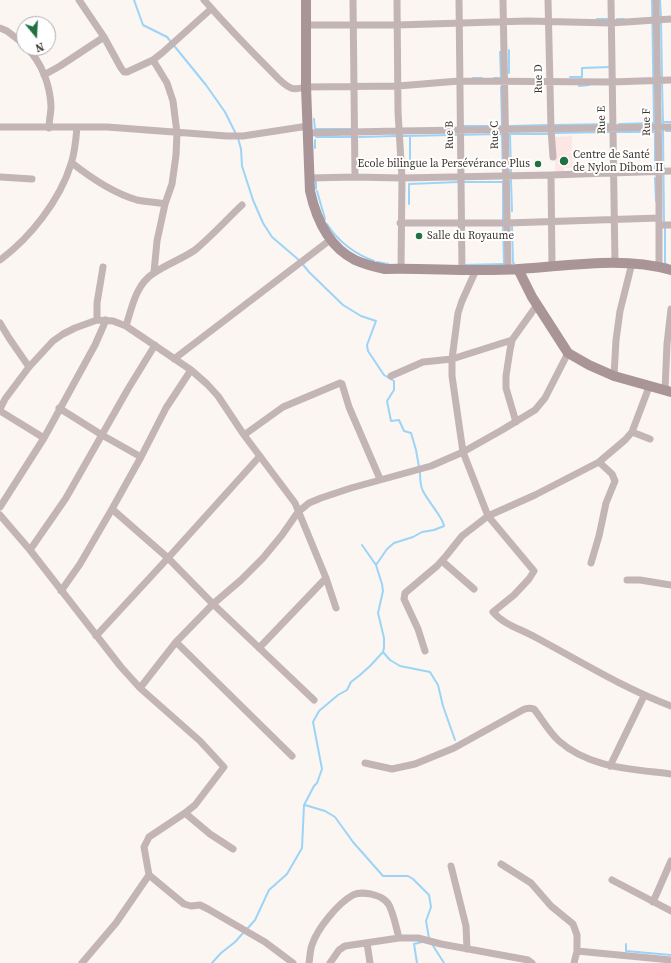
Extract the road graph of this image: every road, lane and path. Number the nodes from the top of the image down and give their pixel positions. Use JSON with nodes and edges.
{"nodes":[{"id":1,"x":79,"y":0,"type":"edge"},
{"id":2,"x":204,"y":0,"type":"edge"},
{"id":3,"x":306,"y":0,"type":"edge"},
{"id":4,"x":353,"y":0,"type":"edge"},
{"id":5,"x":396,"y":0,"type":"edge"},
{"id":6,"x":459,"y":0,"type":"edge"},
{"id":7,"x":503,"y":0,"type":"edge"},
{"id":8,"x":548,"y":0,"type":"edge"},
{"id":9,"x":610,"y":0,"type":"edge"},
{"id":10,"x":656,"y":0,"type":"edge"},
{"id":11,"x":211,"y":9,"type":"junction"},
{"id":12,"x":671,"y":19,"type":"edge"},
{"id":13,"x":656,"y":20,"type":"junction"},
{"id":14,"x":504,"y":22,"type":"junction"},
{"id":15,"x":549,"y":22,"type":"junction"},
{"id":16,"x":611,"y":23,"type":"junction"},
{"id":17,"x":354,"y":24,"type":"junction"},
{"id":18,"x":460,"y":24,"type":"junction"},
{"id":19,"x":306,"y":25,"type":"junction"},
{"id":20,"x":398,"y":25,"type":"junction"},
{"id":21,"x":0,"y":28,"type":"edge"},
{"id":22,"x":16,"y":37,"type":"edge"},
{"id":23,"x":104,"y":37,"type":"junction"},
{"id":24,"x":34,"y":56,"type":"edge"},
{"id":25,"x":153,"y":60,"type":"junction"},
{"id":26,"x":44,"y":75,"type":"junction"},
{"id":27,"x":657,"y":80,"type":"junction"},
{"id":28,"x":671,"y":80,"type":"edge"},
{"id":29,"x":459,"y":81,"type":"junction"},
{"id":30,"x":505,"y":81,"type":"junction"},
{"id":31,"x":550,"y":82,"type":"junction"},
{"id":32,"x":611,"y":82,"type":"junction"},
{"id":33,"x":398,"y":86,"type":"junction"},
{"id":34,"x":306,"y":87,"type":"junction"},
{"id":35,"x":354,"y":87,"type":"junction"},
{"id":36,"x":0,"y":126,"type":"edge"},
{"id":37,"x":77,"y":127,"type":"junction"},
{"id":38,"x":658,"y":127,"type":"junction"},
{"id":39,"x":671,"y":127,"type":"edge"},
{"id":40,"x":49,"y":128,"type":"junction"},
{"id":41,"x":613,"y":128,"type":"junction"},
{"id":42,"x":506,"y":129,"type":"junction"},
{"id":43,"x":551,"y":129,"type":"junction"},
{"id":44,"x":308,"y":130,"type":"junction"},
{"id":45,"x":399,"y":130,"type":"junction"},
{"id":46,"x":461,"y":130,"type":"junction"},
{"id":47,"x":354,"y":132,"type":"junction"},
{"id":48,"x":178,"y":133,"type":"junction"},
{"id":49,"x":553,"y":157,"type":"dead end"},
{"id":50,"x":72,"y":163,"type":"junction"},
{"id":51,"x":659,"y":171,"type":"junction"},
{"id":52,"x":671,"y":171,"type":"edge"},
{"id":53,"x":613,"y":173,"type":"junction"},
{"id":54,"x":506,"y":176,"type":"junction"},
{"id":55,"x":551,"y":176,"type":"junction"},
{"id":56,"x":0,"y":177,"type":"edge"},
{"id":57,"x":355,"y":177,"type":"junction"},
{"id":58,"x":461,"y":177,"type":"junction"},
{"id":59,"x":309,"y":178,"type":"junction"},
{"id":60,"x":402,"y":178,"type":"junction"},
{"id":61,"x":32,"y":179,"type":"dead end"},
{"id":62,"x":165,"y":204,"type":"junction"},
{"id":63,"x":242,"y":205,"type":"dead end"},
{"id":64,"x":614,"y":219,"type":"junction"},
{"id":65,"x":552,"y":222,"type":"junction"},
{"id":66,"x":659,"y":222,"type":"junction"},
{"id":67,"x":400,"y":223,"type":"junction"},
{"id":68,"x":462,"y":223,"type":"junction"},
{"id":69,"x":507,"y":223,"type":"junction"},
{"id":70,"x":671,"y":225,"type":"edge"},
{"id":71,"x":330,"y":240,"type":"junction"},
{"id":72,"x":1,"y":258,"type":"edge"},
{"id":73,"x":615,"y":263,"type":"junction"},
{"id":74,"x":632,"y":264,"type":"junction"},
{"id":75,"x":103,"y":267,"type":"dead end"},
{"id":76,"x":552,"y":267,"type":"junction"},
{"id":77,"x":659,"y":267,"type":"junction"},
{"id":78,"x":401,"y":269,"type":"junction"},
{"id":79,"x":462,"y":269,"type":"junction"},
{"id":80,"x":513,"y":269,"type":"junction"},
{"id":81,"x":476,"y":270,"type":"junction"},
{"id":82,"x":671,"y":270,"type":"edge"},
{"id":83,"x":154,"y":272,"type":"junction"},
{"id":84,"x":537,"y":305,"type":"junction"},
{"id":85,"x":671,"y":309,"type":"edge"},
{"id":86,"x":98,"y":320,"type":"junction"},
{"id":87,"x":106,"y":320,"type":"junction"},
{"id":88,"x":0,"y":322,"type":"edge"},
{"id":89,"x":126,"y":326,"type":"junction"},
{"id":90,"x":512,"y":340,"type":"junction"},
{"id":91,"x":155,"y":345,"type":"junction"},
{"id":92,"x":568,"y":353,"type":"junction"},
{"id":93,"x":174,"y":358,"type":"junction"},
{"id":94,"x":452,"y":359,"type":"junction"},
{"id":95,"x":29,"y":367,"type":"junction"},
{"id":96,"x":191,"y":370,"type":"junction"},
{"id":97,"x":391,"y":376,"type":"dead end"},
{"id":98,"x":614,"y":376,"type":"junction"},
{"id":99,"x":649,"y":387,"type":"junction"},
{"id":100,"x":668,"y":391,"type":"edge"},
{"id":101,"x":2,"y":396,"type":"edge"},
{"id":102,"x":59,"y":408,"type":"junction"},
{"id":103,"x":0,"y":410,"type":"edge"},
{"id":104,"x":516,"y":422,"type":"junction"},
{"id":105,"x":632,"y":432,"type":"junction"},
{"id":106,"x":102,"y":435,"type":"junction"},
{"id":107,"x":244,"y":435,"type":"junction"},
{"id":108,"x":44,"y":438,"type":"junction"},
{"id":109,"x":650,"y":440,"type":"dead end"},
{"id":110,"x":463,"y":452,"type":"junction"},
{"id":111,"x":260,"y":456,"type":"junction"},
{"id":112,"x":141,"y":457,"type":"junction"},
{"id":113,"x":599,"y":462,"type":"junction"},
{"id":114,"x":380,"y":479,"type":"junction"},
{"id":115,"x":0,"y":507,"type":"edge"},
{"id":116,"x":112,"y":509,"type":"junction"},
{"id":117,"x":298,"y":512,"type":"junction"},
{"id":118,"x":0,"y":514,"type":"edge"},
{"id":119,"x":488,"y":516,"type":"junction"},
{"id":120,"x":30,"y":550,"type":"junction"},
{"id":121,"x":168,"y":558,"type":"junction"},
{"id":122,"x":442,"y":561,"type":"junction"},
{"id":123,"x":591,"y":563,"type":"dead end"},
{"id":124,"x":326,"y":578,"type":"junction"},
{"id":125,"x":627,"y":580,"type":"dead end"},
{"id":126,"x":671,"y":585,"type":"edge"},
{"id":127,"x":474,"y":589,"type":"dead end"},
{"id":128,"x":61,"y":591,"type":"junction"},
{"id":129,"x":213,"y":604,"type":"junction"},
{"id":130,"x":336,"y":608,"type":"dead end"},
{"id":131,"x":96,"y":636,"type":"junction"},
{"id":132,"x":176,"y":642,"type":"junction"},
{"id":133,"x":259,"y":648,"type":"junction"},
{"id":134,"x":425,"y":651,"type":"dead end"},
{"id":135,"x":140,"y":688,"type":"junction"},
{"id":136,"x":644,"y":696,"type":"junction"},
{"id":137,"x":314,"y":700,"type":"dead end"},
{"id":138,"x":671,"y":706,"type":"edge"},
{"id":139,"x":292,"y":756,"type":"dead end"},
{"id":140,"x":365,"y":763,"type":"dead end"},
{"id":141,"x":610,"y":766,"type":"junction"},
{"id":142,"x":671,"y":774,"type":"edge"},
{"id":143,"x":185,"y":813,"type":"junction"},
{"id":144,"x":233,"y":849,"type":"dead end"},
{"id":145,"x":671,"y":861,"type":"edge"},
{"id":146,"x":501,"y":864,"type":"dead end"},
{"id":147,"x":451,"y":866,"type":"dead end"},
{"id":148,"x":149,"y":875,"type":"junction"},
{"id":149,"x":612,"y":880,"type":"dead end"},
{"id":150,"x":653,"y":902,"type":"junction"},
{"id":151,"x":671,"y":911,"type":"edge"},
{"id":152,"x":399,"y":938,"type":"junction"},
{"id":153,"x":367,"y":943,"type":"junction"},
{"id":154,"x":467,"y":948,"type":"junction"},
{"id":155,"x":577,"y":951,"type":"junction"},
{"id":156,"x":671,"y":960,"type":"edge"},
{"id":157,"x":288,"y":962,"type":"edge"},
{"id":158,"x":82,"y":963,"type":"edge"},
{"id":159,"x":309,"y":963,"type":"edge"},
{"id":160,"x":330,"y":963,"type":"edge"},
{"id":161,"x":370,"y":963,"type":"edge"},
{"id":162,"x":532,"y":963,"type":"edge"},
{"id":163,"x":574,"y":963,"type":"edge"}],
"edges":[{"from":1,"to":23,"type":"street"},
{"from":2,"to":11,"type":"street"},
{"from":3,"to":19,"type":"main road"},
{"from":4,"to":17,"type":"street"},
{"from":5,"to":20,"type":"street"},
{"from":6,"to":18,"type":"street","name":"Rue B"},
{"from":7,"to":14,"type":"street","name":"Rue C"},
{"from":8,"to":15,"type":"street","name":"Rue D"},
{"from":9,"to":16,"type":"street","name":"Rue E"},
{"from":10,"to":13,"type":"street","name":"Rue F"},
{"from":11,"to":25,"type":"street"},
{"from":11,"to":34,"type":"street"},
{"from":12,"to":13,"type":"street"},
{"from":13,"to":16,"type":"street"},
{"from":13,"to":27,"type":"street","name":"Rue F"},
{"from":14,"to":15,"type":"street"},
{"from":14,"to":18,"type":"street"},
{"from":14,"to":30,"type":"street","name":"Rue C"},
{"from":15,"to":16,"type":"street"},
{"from":15,"to":31,"type":"street","name":"Rue D"},
{"from":16,"to":32,"type":"street","name":"Rue E"},
{"from":17,"to":19,"type":"street"},
{"from":17,"to":20,"type":"street"},
{"from":17,"to":35,"type":"street"},
{"from":18,"to":20,"type":"street"},
{"from":18,"to":29,"type":"street","name":"Rue B"},
{"from":19,"to":34,"type":"main road"},
{"from":20,"to":33,"type":"street"},
{"from":21,"to":22,"type":"street"},
{"from":23,"to":25,"type":"street"},
{"from":23,"to":26,"type":"street"},
{"from":24,"to":26,"type":"street"},
{"from":25,"to":48,"type":"street"},
{"from":26,"to":40,"type":"street"},
{"from":27,"to":28,"type":"street"},
{"from":27,"to":32,"type":"street"},
{"from":27,"to":38,"type":"street","name":"Rue F"},
{"from":29,"to":30,"type":"street"},
{"from":29,"to":33,"type":"street"},
{"from":29,"to":46,"type":"street","name":"Rue B"},
{"from":30,"to":31,"type":"street"},
{"from":30,"to":42,"type":"street","name":"Rue C"},
{"from":31,"to":32,"type":"street"},
{"from":31,"to":43,"type":"street","name":"Rue D"},
{"from":32,"to":41,"type":"street","name":"Rue E"},
{"from":33,"to":35,"type":"street"},
{"from":33,"to":45,"type":"street"},
{"from":34,"to":35,"type":"street"},
{"from":34,"to":44,"type":"main road"},
{"from":35,"to":47,"type":"street"},
{"from":36,"to":40,"type":"street"},
{"from":37,"to":40,"type":"street"},
{"from":37,"to":48,"type":"street"},
{"from":37,"to":50,"type":"street"},
{"from":38,"to":39,"type":"street"},
{"from":38,"to":41,"type":"street"},
{"from":38,"to":51,"type":"street","name":"Rue F"},
{"from":41,"to":43,"type":"street"},
{"from":41,"to":53,"type":"street","name":"Rue E"},
{"from":42,"to":43,"type":"street"},
{"from":42,"to":46,"type":"street"},
{"from":42,"to":54,"type":"street","name":"Rue C"},
{"from":43,"to":49,"type":"street","name":"Rue D"},
{"from":44,"to":47,"type":"street"},
{"from":44,"to":48,"type":"street"},
{"from":44,"to":59,"type":"main road"},
{"from":45,"to":46,"type":"street"},
{"from":45,"to":47,"type":"street"},
{"from":45,"to":60,"type":"street"},
{"from":46,"to":58,"type":"street","name":"Rue B"},
{"from":47,"to":57,"type":"street"},
{"from":48,"to":62,"type":"street"},
{"from":50,"to":62,"type":"street"},
{"from":50,"to":72,"type":"street"},
{"from":51,"to":52,"type":"street"},
{"from":51,"to":53,"type":"street"},
{"from":51,"to":66,"type":"street","name":"Rue F"},
{"from":53,"to":55,"type":"street"},
{"from":53,"to":64,"type":"street","name":"Rue E"},
{"from":54,"to":55,"type":"street"},
{"from":54,"to":58,"type":"street"},
{"from":54,"to":69,"type":"street","name":"Rue C"},
{"from":55,"to":65,"type":"street"},
{"from":56,"to":61,"type":"street"},
{"from":57,"to":59,"type":"street"},
{"from":57,"to":60,"type":"street"},
{"from":58,"to":60,"type":"street"},
{"from":58,"to":68,"type":"street","name":"Rue B"},
{"from":59,"to":71,"type":"main road"},
{"from":60,"to":67,"type":"street"},
{"from":62,"to":83,"type":"street"},
{"from":63,"to":83,"type":"street"},
{"from":64,"to":65,"type":"street"},
{"from":64,"to":66,"type":"street"},
{"from":64,"to":73,"type":"street","name":"Rue E"},
{"from":65,"to":69,"type":"street"},
{"from":65,"to":76,"type":"street"},
{"from":66,"to":70,"type":"street"},
{"from":66,"to":77,"type":"street","name":"Rue F"},
{"from":67,"to":68,"type":"street"},
{"from":67,"to":78,"type":"street"},
{"from":68,"to":69,"type":"street"},
{"from":68,"to":79,"type":"street","name":"Rue B"},
{"from":69,"to":80,"type":"street","name":"Rue C"},
{"from":71,"to":78,"type":"main road"},
{"from":71,"to":93,"type":"street"},
{"from":73,"to":74,"type":"main road"},
{"from":73,"to":76,"type":"main road"},
{"from":74,"to":77,"type":"main road"},
{"from":74,"to":98,"type":"street"},
{"from":75,"to":86,"type":"street"},
{"from":76,"to":80,"type":"main road"},
{"from":77,"to":82,"type":"main road"},
{"from":78,"to":79,"type":"main road"},
{"from":79,"to":81,"type":"main road"},
{"from":80,"to":81,"type":"main road"},
{"from":80,"to":84,"type":"main road"},
{"from":81,"to":94,"type":"street"},
{"from":83,"to":89,"type":"street"},
{"from":84,"to":90,"type":"street"},
{"from":84,"to":92,"type":"main road"},
{"from":85,"to":100,"type":"street"},
{"from":86,"to":87,"type":"street"},
{"from":86,"to":95,"type":"street"},
{"from":87,"to":89,"type":"street"},
{"from":87,"to":102,"type":"street"},
{"from":88,"to":95,"type":"street"},
{"from":89,"to":91,"type":"street"},
{"from":90,"to":94,"type":"street"},
{"from":90,"to":104,"type":"street"},
{"from":91,"to":93,"type":"street"},
{"from":91,"to":106,"type":"street"},
{"from":92,"to":98,"type":"main road"},
{"from":92,"to":104,"type":"street"},
{"from":93,"to":96,"type":"street"},
{"from":94,"to":97,"type":"street"},
{"from":94,"to":110,"type":"street"},
{"from":95,"to":101,"type":"street"},
{"from":96,"to":107,"type":"street"},
{"from":96,"to":112,"type":"street"},
{"from":98,"to":99,"type":"main road"},
{"from":99,"to":100,"type":"main road"},
{"from":99,"to":105,"type":"street"},
{"from":101,"to":103,"type":"street"},
{"from":102,"to":106,"type":"street"},
{"from":102,"to":108,"type":"street"},
{"from":103,"to":108,"type":"street"},
{"from":104,"to":110,"type":"street"},
{"from":105,"to":109,"type":"street"},
{"from":105,"to":113,"type":"street"},
{"from":106,"to":112,"type":"street"},
{"from":106,"to":120,"type":"street"},
{"from":107,"to":111,"type":"street"},
{"from":107,"to":114,"type":"street"},
{"from":108,"to":115,"type":"street"},
{"from":110,"to":114,"type":"street"},
{"from":110,"to":119,"type":"street"},
{"from":111,"to":117,"type":"street"},
{"from":111,"to":121,"type":"street"},
{"from":112,"to":116,"type":"street"},
{"from":113,"to":119,"type":"street"},
{"from":113,"to":123,"type":"street"},
{"from":114,"to":117,"type":"street"},
{"from":116,"to":121,"type":"street"},
{"from":116,"to":128,"type":"street"},
{"from":117,"to":124,"type":"street"},
{"from":117,"to":129,"type":"street"},
{"from":118,"to":120,"type":"street"},
{"from":119,"to":122,"type":"street"},
{"from":119,"to":136,"type":"street"},
{"from":120,"to":128,"type":"street"},
{"from":121,"to":129,"type":"street"},
{"from":121,"to":131,"type":"street"},
{"from":122,"to":127,"type":"street"},
{"from":122,"to":134,"type":"street"},
{"from":124,"to":130,"type":"street"},
{"from":124,"to":133,"type":"street"},
{"from":125,"to":126,"type":"street"},
{"from":128,"to":131,"type":"street"},
{"from":129,"to":132,"type":"street"},
{"from":129,"to":133,"type":"street"},
{"from":131,"to":135,"type":"street"},
{"from":132,"to":135,"type":"street"},
{"from":132,"to":139,"type":"street"},
{"from":133,"to":137,"type":"street"},
{"from":135,"to":143,"type":"street"},
{"from":136,"to":138,"type":"street"},
{"from":136,"to":141,"type":"street"},
{"from":140,"to":141,"type":"street"},
{"from":141,"to":142,"type":"street"},
{"from":143,"to":144,"type":"street"},
{"from":143,"to":148,"type":"street"},
{"from":145,"to":150,"type":"street"},
{"from":146,"to":155,"type":"street"},
{"from":147,"to":154,"type":"street"},
{"from":148,"to":157,"type":"street"},
{"from":148,"to":158,"type":"street"},
{"from":149,"to":150,"type":"street"},
{"from":150,"to":151,"type":"street"},
{"from":152,"to":153,"type":"street"},
{"from":152,"to":154,"type":"street"},
{"from":152,"to":159,"type":"street"},
{"from":153,"to":160,"type":"street"},
{"from":153,"to":161,"type":"street"},
{"from":154,"to":162,"type":"street"},
{"from":155,"to":156,"type":"street"},
{"from":155,"to":163,"type":"street"}]}
